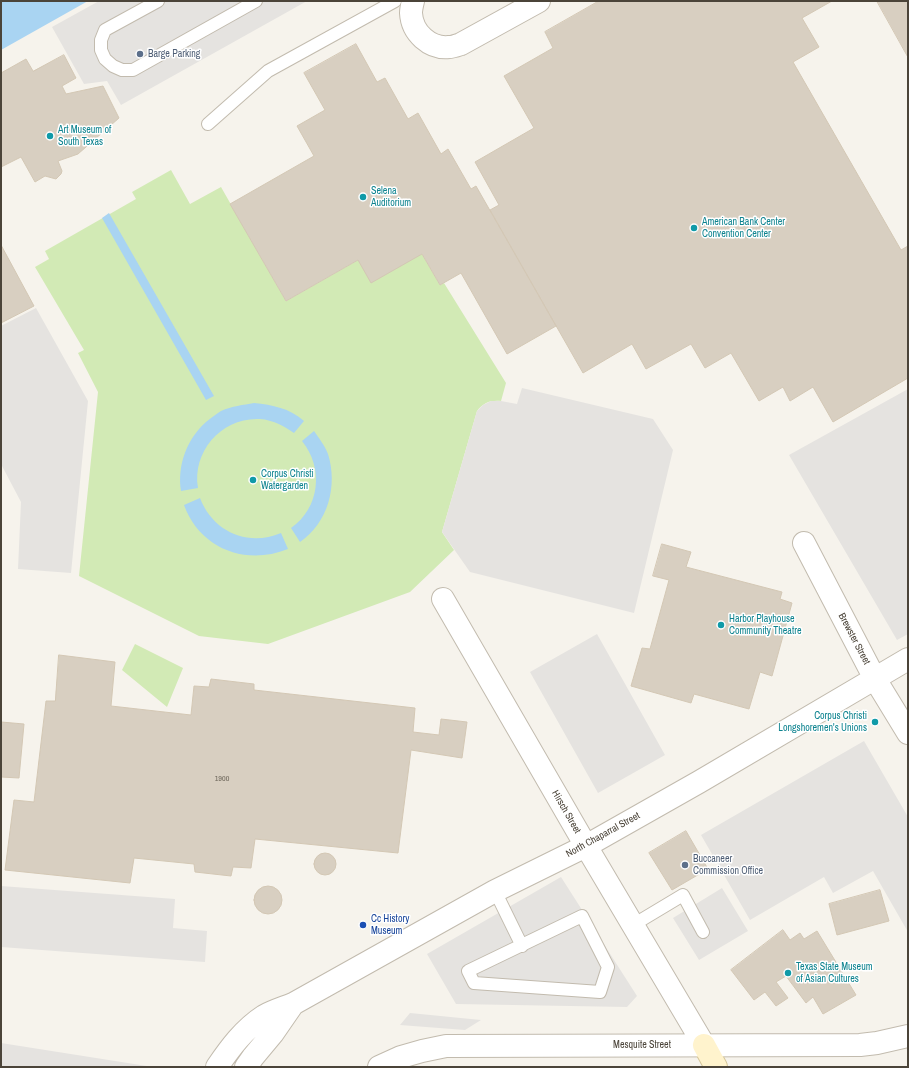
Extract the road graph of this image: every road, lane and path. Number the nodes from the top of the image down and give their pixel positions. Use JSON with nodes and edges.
{"nodes":[{"id":1,"x":158,"y":1,"type":"edge"},
{"id":2,"x":256,"y":1,"type":"edge"},
{"id":3,"x":395,"y":1,"type":"edge"},
{"id":4,"x":413,"y":1,"type":"edge"},
{"id":5,"x":539,"y":1,"type":"edge"},
{"id":6,"x":208,"y":124,"type":"dead end"},
{"id":7,"x":804,"y":543,"type":"dead end"},
{"id":8,"x":444,"y":598,"type":"dead end"},
{"id":9,"x":908,"y":659,"type":"edge"},
{"id":10,"x":875,"y":679,"type":"junction"},
{"id":11,"x":908,"y":733,"type":"edge"},
{"id":12,"x":586,"y":846,"type":"junction"},
{"id":13,"x":495,"y":892,"type":"junction"},
{"id":14,"x":633,"y":925,"type":"junction"},
{"id":15,"x":703,"y":932,"type":"dead end"},
{"id":16,"x":522,"y":946,"type":"junction"},
{"id":17,"x":293,"y":1004,"type":"junction"},
{"id":18,"x":908,"y":1036,"type":"edge"},
{"id":19,"x":704,"y":1045,"type":"junction"},
{"id":20,"x":217,"y":1067,"type":"edge"},
{"id":21,"x":246,"y":1067,"type":"edge"},
{"id":22,"x":379,"y":1067,"type":"edge"},
{"id":23,"x":716,"y":1067,"type":"edge"}],
"edges":[{"from":1,"to":2,"type":"lane"},
{"from":3,"to":6,"type":"lane"},
{"from":4,"to":5,"type":"street"},
{"from":7,"to":10,"type":"street","name":"Brewster Street"},
{"from":8,"to":12,"type":"street","name":"Hirsch Street"},
{"from":9,"to":10,"type":"street","name":"North Chaparral Street"},
{"from":10,"to":11,"type":"street","name":"Brewster Street"},
{"from":10,"to":12,"type":"street","name":"North Chaparral Street"},
{"from":12,"to":13,"type":"street","name":"North Chaparral Street"},
{"from":12,"to":14,"type":"street","name":"Hirsch Street"},
{"from":13,"to":16,"type":"lane"},
{"from":13,"to":17,"type":"street","name":"North Chaparral Street"},
{"from":14,"to":15,"type":"lane"},
{"from":14,"to":19,"type":"street","name":"Hirsch Street"},
{"from":16,"to":16,"type":"lane"},
{"from":17,"to":20,"type":"street","name":"North Chaparral Street"},
{"from":17,"to":21,"type":"street","name":"North Chaparral Street"},
{"from":18,"to":19,"type":"street","name":"Mesquite Street"},
{"from":19,"to":22,"type":"street","name":"Mesquite Street"},
{"from":19,"to":23,"type":"main road"}]}
